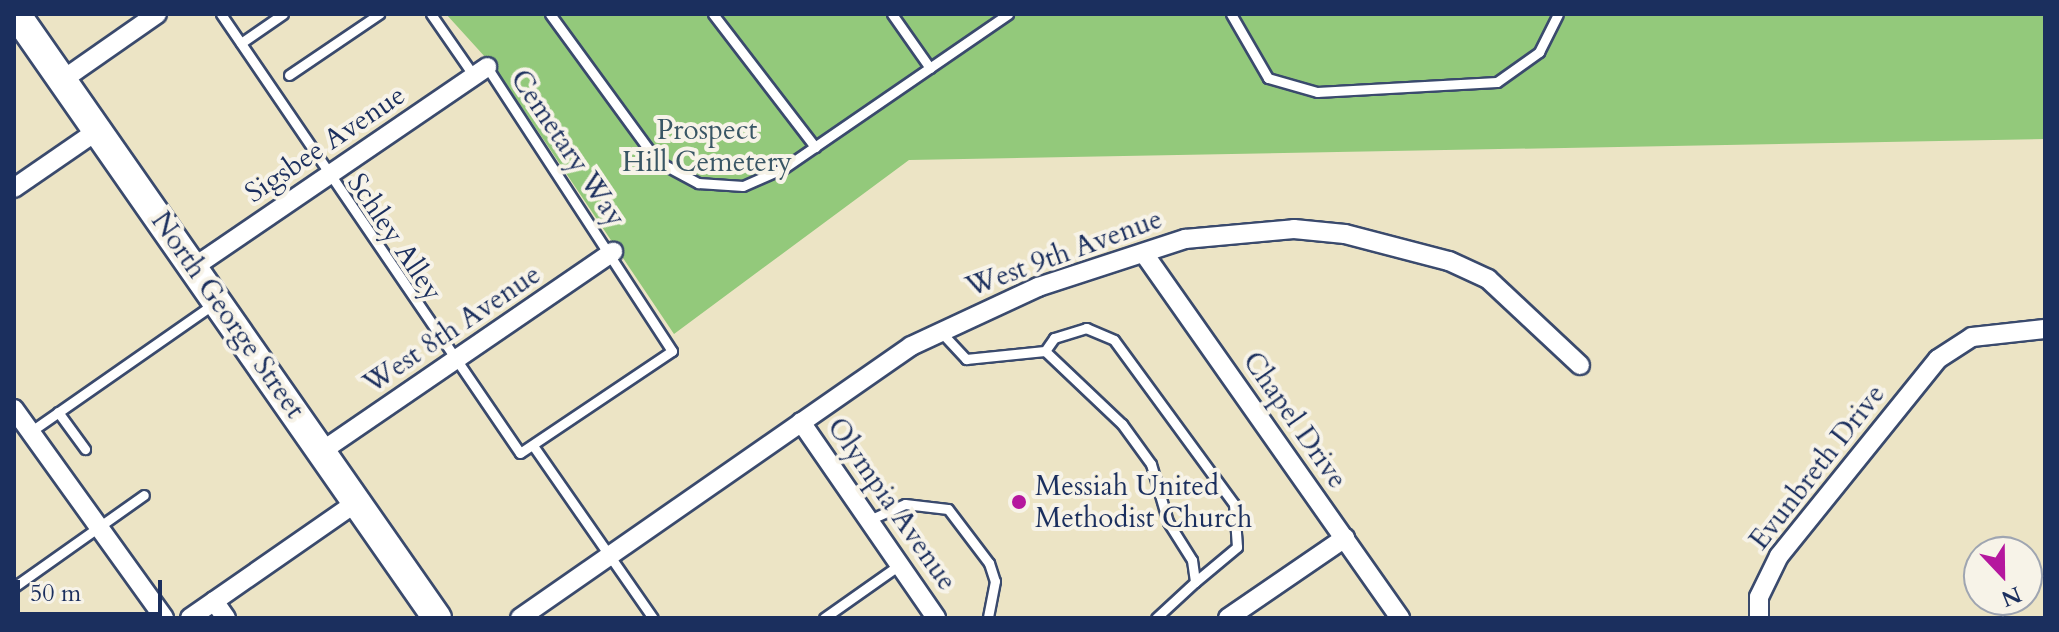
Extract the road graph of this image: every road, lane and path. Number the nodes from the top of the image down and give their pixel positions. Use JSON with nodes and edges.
{"nodes":[{"id":1,"x":16,"y":14,"type":"edge"},
{"id":2,"x":157,"y":14,"type":"edge"},
{"id":3,"x":221,"y":14,"type":"edge"},
{"id":4,"x":283,"y":14,"type":"edge"},
{"id":5,"x":379,"y":14,"type":"edge"},
{"id":6,"x":431,"y":14,"type":"edge"},
{"id":7,"x":550,"y":14,"type":"edge"},
{"id":8,"x":713,"y":14,"type":"edge"},
{"id":9,"x":892,"y":14,"type":"edge"},
{"id":10,"x":1008,"y":14,"type":"edge"},
{"id":11,"x":1231,"y":14,"type":"edge"},
{"id":12,"x":1558,"y":14,"type":"edge"},
{"id":13,"x":241,"y":43,"type":"junction"},
{"id":14,"x":930,"y":68,"type":"junction"},
{"id":15,"x":480,"y":72,"type":"junction"},
{"id":16,"x":289,"y":75,"type":"dead end"},
{"id":17,"x":61,"y":81,"type":"junction"},
{"id":18,"x":97,"y":131,"type":"junction"},
{"id":19,"x":815,"y":147,"type":"junction"},
{"id":20,"x":327,"y":177,"type":"junction"},
{"id":21,"x":14,"y":188,"type":"edge"},
{"id":22,"x":613,"y":252,"type":"junction"},
{"id":23,"x":1145,"y":255,"type":"junction"},
{"id":24,"x":194,"y":267,"type":"junction"},
{"id":25,"x":218,"y":302,"type":"junction"},
{"id":26,"x":2045,"y":329,"type":"edge"},
{"id":27,"x":939,"y":330,"type":"junction"},
{"id":28,"x":1045,"y":351,"type":"junction"},
{"id":29,"x":453,"y":361,"type":"junction"},
{"id":30,"x":1580,"y":365,"type":"dead end"},
{"id":31,"x":14,"y":409,"type":"edge"},
{"id":32,"x":58,"y":412,"type":"junction"},
{"id":33,"x":801,"y":422,"type":"junction"},
{"id":34,"x":22,"y":438,"type":"edge"},
{"id":35,"x":534,"y":447,"type":"junction"},
{"id":36,"x":85,"y":449,"type":"dead end"},
{"id":37,"x":322,"y":451,"type":"junction"},
{"id":38,"x":144,"y":495,"type":"dead end"},
{"id":39,"x":357,"y":502,"type":"junction"},
{"id":40,"x":869,"y":520,"type":"junction"},
{"id":41,"x":99,"y":528,"type":"junction"},
{"id":42,"x":1345,"y":538,"type":"junction"},
{"id":43,"x":609,"y":555,"type":"junction"},
{"id":44,"x":900,"y":564,"type":"junction"},
{"id":45,"x":1195,"y":582,"type":"junction"},
{"id":46,"x":16,"y":583,"type":"edge"},
{"id":47,"x":214,"y":601,"type":"junction"},
{"id":48,"x":930,"y":616,"type":"edge"},
{"id":49,"x":164,"y":618,"type":"edge"},
{"id":50,"x":190,"y":618,"type":"edge"},
{"id":51,"x":226,"y":618,"type":"edge"},
{"id":52,"x":437,"y":618,"type":"edge"},
{"id":53,"x":520,"y":618,"type":"edge"},
{"id":54,"x":653,"y":618,"type":"edge"},
{"id":55,"x":824,"y":618,"type":"edge"},
{"id":56,"x":988,"y":618,"type":"edge"},
{"id":57,"x":1156,"y":618,"type":"edge"},
{"id":58,"x":1228,"y":618,"type":"edge"},
{"id":59,"x":1400,"y":618,"type":"edge"},
{"id":60,"x":1759,"y":618,"type":"edge"}],
"edges":[{"from":1,"to":17,"type":"main road","name":"North George Street"},
{"from":2,"to":17,"type":"street"},
{"from":3,"to":13,"type":"lane","name":"Schley Alley"},
{"from":4,"to":13,"type":"lane"},
{"from":5,"to":16,"type":"lane"},
{"from":6,"to":15,"type":"lane","name":"Cemetary Way"},
{"from":7,"to":19,"type":"lane"},
{"from":8,"to":19,"type":"lane"},
{"from":9,"to":14,"type":"lane"},
{"from":10,"to":14,"type":"lane"},
{"from":11,"to":12,"type":"lane"},
{"from":13,"to":20,"type":"lane","name":"Schley Alley"},
{"from":14,"to":19,"type":"lane"},
{"from":15,"to":20,"type":"street","name":"Sigsbee Avenue"},
{"from":15,"to":22,"type":"lane","name":"Cemetary Way"},
{"from":17,"to":18,"type":"main road","name":"North George Street"},
{"from":18,"to":21,"type":"street"},
{"from":18,"to":24,"type":"main road","name":"North George Street"},
{"from":20,"to":24,"type":"street","name":"Sigsbee Avenue"},
{"from":20,"to":29,"type":"lane","name":"Schley Alley"},
{"from":22,"to":29,"type":"street","name":"West 8th Avenue"},
{"from":22,"to":35,"type":"lane","name":"Cemetary Way"},
{"from":23,"to":27,"type":"street","name":"West 9th Avenue"},
{"from":23,"to":30,"type":"street","name":"West 9th Avenue"},
{"from":23,"to":42,"type":"street","name":"Chapel Drive"},
{"from":24,"to":25,"type":"main road","name":"North George Street"},
{"from":25,"to":32,"type":"lane"},
{"from":25,"to":37,"type":"main road","name":"North George Street"},
{"from":26,"to":60,"type":"street","name":"Evunbreth Drive"},
{"from":27,"to":28,"type":"lane"},
{"from":27,"to":33,"type":"street","name":"West 9th Avenue"},
{"from":28,"to":45,"type":"lane"},
{"from":28,"to":45,"type":"lane"},
{"from":29,"to":35,"type":"lane","name":"Schley Alley"},
{"from":29,"to":37,"type":"street","name":"West 8th Avenue"},
{"from":31,"to":34,"type":"street"},
{"from":32,"to":34,"type":"lane"},
{"from":32,"to":36,"type":"lane"},
{"from":33,"to":40,"type":"street","name":"Olympia Avenue"},
{"from":33,"to":43,"type":"street","name":"West 9th Avenue"},
{"from":34,"to":41,"type":"street"},
{"from":35,"to":43,"type":"lane"},
{"from":37,"to":39,"type":"main road","name":"North George Street"},
{"from":38,"to":41,"type":"lane"},
{"from":39,"to":47,"type":"street"},
{"from":39,"to":52,"type":"main road","name":"North George Street"},
{"from":40,"to":44,"type":"street","name":"Olympia Avenue"},
{"from":40,"to":56,"type":"lane"},
{"from":41,"to":46,"type":"lane"},
{"from":41,"to":49,"type":"street"},
{"from":42,"to":58,"type":"street"},
{"from":42,"to":59,"type":"street","name":"Chapel Drive"},
{"from":43,"to":53,"type":"street","name":"West 9th Avenue"},
{"from":43,"to":54,"type":"lane"},
{"from":44,"to":48,"type":"street","name":"Olympia Avenue"},
{"from":44,"to":55,"type":"lane"},
{"from":45,"to":57,"type":"lane"},
{"from":47,"to":50,"type":"street"},
{"from":47,"to":51,"type":"street"}]}
